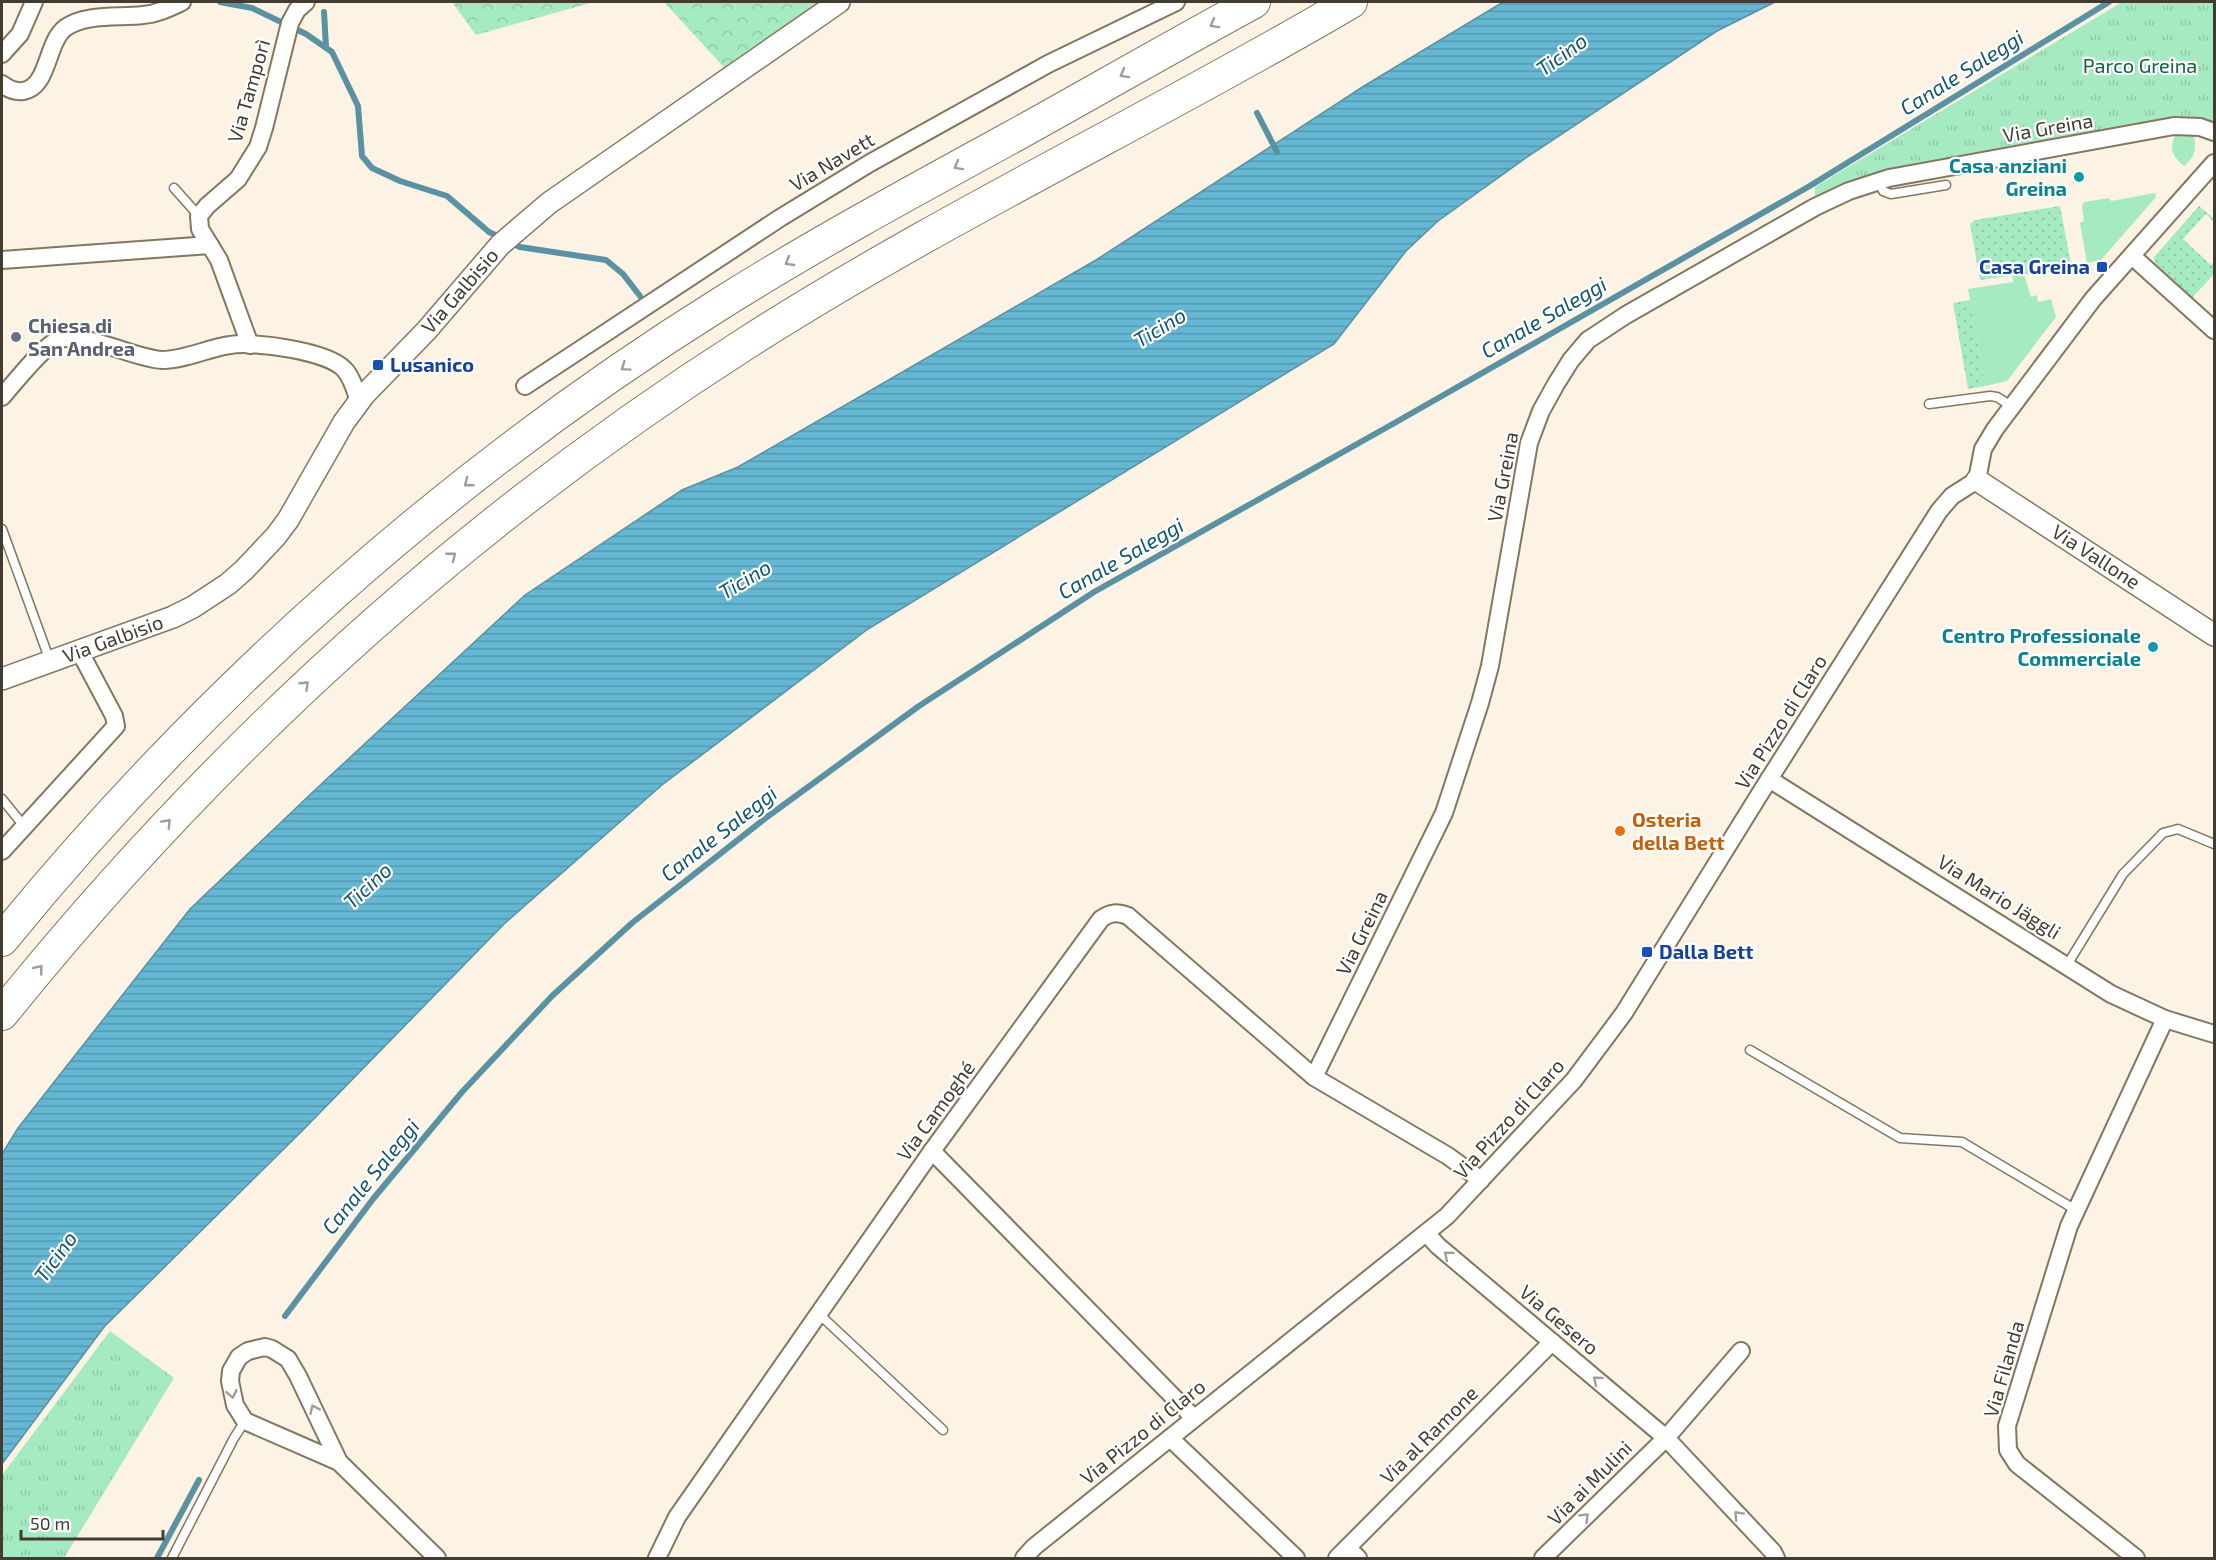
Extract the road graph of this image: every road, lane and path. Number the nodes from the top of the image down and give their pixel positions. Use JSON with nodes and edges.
{"nodes":[{"id":1,"x":34,"y":2,"type":"edge"},
{"id":2,"x":182,"y":2,"type":"edge"},
{"id":3,"x":306,"y":2,"type":"edge"},
{"id":4,"x":839,"y":2,"type":"edge"},
{"id":5,"x":1176,"y":2,"type":"edge"},
{"id":6,"x":1254,"y":2,"type":"edge"},
{"id":7,"x":1351,"y":2,"type":"edge"},
{"id":8,"x":2,"y":54,"type":"edge"},
{"id":9,"x":2,"y":84,"type":"edge"},
{"id":10,"x":2214,"y":132,"type":"edge"},
{"id":11,"x":2214,"y":163,"type":"edge"},
{"id":12,"x":1880,"y":180,"type":"junction"},
{"id":13,"x":1946,"y":185,"type":"dead end"},
{"id":14,"x":174,"y":188,"type":"dead end"},
{"id":15,"x":199,"y":216,"type":"junction"},
{"id":16,"x":210,"y":245,"type":"junction"},
{"id":17,"x":2132,"y":256,"type":"junction"},
{"id":18,"x":2,"y":260,"type":"edge"},
{"id":19,"x":2214,"y":330,"type":"edge"},
{"id":20,"x":250,"y":345,"type":"junction"},
{"id":21,"x":525,"y":386,"type":"dead end"},
{"id":22,"x":2,"y":397,"type":"edge"},
{"id":23,"x":359,"y":402,"type":"junction"},
{"id":24,"x":1929,"y":404,"type":"dead end"},
{"id":25,"x":2013,"y":406,"type":"junction"},
{"id":26,"x":1977,"y":480,"type":"junction"},
{"id":27,"x":2,"y":530,"type":"edge"},
{"id":28,"x":2213,"y":632,"type":"edge"},
{"id":29,"x":80,"y":652,"type":"junction"},
{"id":30,"x":50,"y":662,"type":"junction"},
{"id":31,"x":2,"y":679,"type":"edge"},
{"id":32,"x":1769,"y":779,"type":"junction"},
{"id":33,"x":2,"y":799,"type":"edge"},
{"id":34,"x":24,"y":826,"type":"junction"},
{"id":35,"x":2214,"y":844,"type":"edge"},
{"id":36,"x":2,"y":851,"type":"edge"},
{"id":37,"x":2,"y":940,"type":"edge"},
{"id":38,"x":2067,"y":966,"type":"junction"},
{"id":39,"x":2,"y":1014,"type":"edge"},
{"id":40,"x":2165,"y":1019,"type":"junction"},
{"id":41,"x":2214,"y":1034,"type":"edge"},
{"id":42,"x":1750,"y":1050,"type":"dead end"},
{"id":43,"x":1314,"y":1077,"type":"junction"},
{"id":44,"x":932,"y":1152,"type":"junction"},
{"id":45,"x":1481,"y":1180,"type":"junction"},
{"id":46,"x":2076,"y":1210,"type":"junction"},
{"id":47,"x":1426,"y":1233,"type":"junction"},
{"id":48,"x":819,"y":1314,"type":"junction"},
{"id":49,"x":1552,"y":1342,"type":"junction"},
{"id":50,"x":1741,"y":1352,"type":"dead end"},
{"id":51,"x":1194,"y":1418,"type":"junction"},
{"id":52,"x":245,"y":1421,"type":"junction"},
{"id":53,"x":943,"y":1431,"type":"dead end"},
{"id":54,"x":1170,"y":1438,"type":"junction"},
{"id":55,"x":1666,"y":1438,"type":"junction"},
{"id":56,"x":339,"y":1462,"type":"junction"},
{"id":57,"x":1347,"y":1555,"type":"edge"},
{"id":58,"x":172,"y":1558,"type":"edge"},
{"id":59,"x":437,"y":1558,"type":"edge"},
{"id":60,"x":657,"y":1558,"type":"edge"},
{"id":61,"x":1024,"y":1558,"type":"edge"},
{"id":62,"x":1296,"y":1558,"type":"edge"},
{"id":63,"x":1543,"y":1558,"type":"edge"},
{"id":64,"x":1776,"y":1558,"type":"edge"},
{"id":65,"x":2136,"y":1558,"type":"edge"}],
"edges":[{"from":1,"to":8,"type":"street"},
{"from":2,"to":9,"type":"street"},
{"from":3,"to":15,"type":"street","name":"Via Tamporì"},
{"from":4,"to":23,"type":"street","name":"Via Galbisio"},
{"from":5,"to":21,"type":"street","name":"Via Navett"},
{"from":6,"to":37,"type":"highway","one_way":true},
{"from":39,"to":7,"type":"highway","one_way":true},
{"from":10,"to":12,"type":"street","name":"Via Greina"},
{"from":11,"to":17,"type":"street"},
{"from":12,"to":13,"type":"lane"},
{"from":12,"to":43,"type":"street","name":"Via Greina"},
{"from":14,"to":15,"type":"lane"},
{"from":15,"to":16,"type":"street"},
{"from":16,"to":18,"type":"street"},
{"from":16,"to":20,"type":"street"},
{"from":17,"to":19,"type":"street"},
{"from":17,"to":25,"type":"street"},
{"from":20,"to":22,"type":"street"},
{"from":20,"to":23,"type":"street"},
{"from":23,"to":29,"type":"street","name":"Via Galbisio"},
{"from":24,"to":25,"type":"lane"},
{"from":25,"to":26,"type":"street"},
{"from":26,"to":28,"type":"street","name":"Via Vallone"},
{"from":26,"to":32,"type":"street","name":"Via Pizzo di Claro"},
{"from":27,"to":30,"type":"lane"},
{"from":29,"to":30,"type":"street","name":"Via Galbisio"},
{"from":29,"to":34,"type":"street"},
{"from":30,"to":31,"type":"street","name":"Via Galbisio"},
{"from":32,"to":38,"type":"street","name":"Via Mario Jäggli"},
{"from":32,"to":45,"type":"street","name":"Via Pizzo di Claro"},
{"from":33,"to":34,"type":"lane"},
{"from":34,"to":36,"type":"street"},
{"from":35,"to":38,"type":"lane"},
{"from":38,"to":40,"type":"street","name":"Via Mario Jäggli"},
{"from":40,"to":41,"type":"street","name":"Via Mario Jäggli"},
{"from":40,"to":46,"type":"street","name":"Via Filanda"},
{"from":42,"to":46,"type":"lane"},
{"from":43,"to":44,"type":"street","name":"Via Camoghé"},
{"from":43,"to":45,"type":"street"},
{"from":44,"to":48,"type":"street","name":"Via Camoghé"},
{"from":44,"to":51,"type":"street"},
{"from":45,"to":47,"type":"street","name":"Via Pizzo di Claro"},
{"from":46,"to":65,"type":"street","name":"Via Filanda"},
{"from":49,"to":47,"type":"street","name":"Via Gesero","one_way":true},
{"from":47,"to":51,"type":"street","name":"Via Pizzo di Claro"},
{"from":48,"to":53,"type":"lane"},
{"from":48,"to":60,"type":"street","name":"Via Camoghé"},
{"from":55,"to":49,"type":"street","name":"Via Gesero","one_way":true},
{"from":49,"to":57,"type":"street","name":"Via al Ramone"},
{"from":50,"to":55,"type":"street"},
{"from":51,"to":54,"type":"street","name":"Via Pizzo di Claro"},
{"from":52,"to":56,"type":"street"},
{"from":56,"to":52,"type":"street","one_way":true},
{"from":52,"to":58,"type":"lane"},
{"from":54,"to":61,"type":"street","name":"Via Pizzo di Claro"},
{"from":54,"to":62,"type":"street"},
{"from":63,"to":55,"type":"street","name":"Via ai Mulini","one_way":true},
{"from":64,"to":55,"type":"street","name":"Via Gesero","one_way":true},
{"from":56,"to":59,"type":"street"}]}
